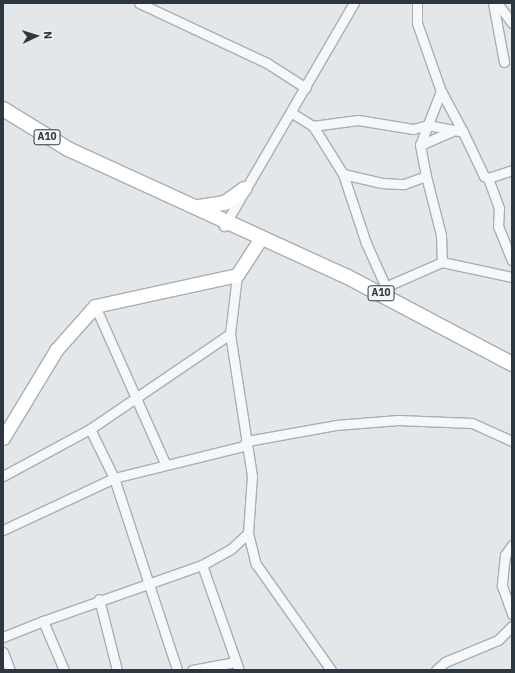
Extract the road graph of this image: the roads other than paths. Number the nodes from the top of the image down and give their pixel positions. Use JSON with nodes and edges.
{"nodes":[{"id":1,"x":139,"y":3,"type":"edge"},
{"id":2,"x":156,"y":3,"type":"edge"},
{"id":3,"x":354,"y":3,"type":"edge"},
{"id":4,"x":417,"y":3,"type":"edge"},
{"id":5,"x":493,"y":3,"type":"edge"},
{"id":6,"x":497,"y":3,"type":"edge"},
{"id":7,"x":150,"y":11,"type":"junction"},
{"id":8,"x":512,"y":23,"type":"edge"},
{"id":9,"x":504,"y":62,"type":"dead end"},
{"id":10,"x":306,"y":88,"type":"junction"},
{"id":11,"x":441,"y":91,"type":"junction"},
{"id":12,"x":3,"y":109,"type":"edge"},
{"id":13,"x":292,"y":113,"type":"junction"},
{"id":14,"x":428,"y":125,"type":"junction"},
{"id":15,"x":313,"y":126,"type":"junction"},
{"id":16,"x":451,"y":132,"type":"junction"},
{"id":17,"x":463,"y":132,"type":"junction"},
{"id":18,"x":420,"y":145,"type":"junction"},
{"id":19,"x":94,"y":161,"type":"junction"},
{"id":20,"x":512,"y":170,"type":"edge"},
{"id":21,"x":343,"y":174,"type":"junction"},
{"id":22,"x":426,"y":176,"type":"junction"},
{"id":23,"x":488,"y":178,"type":"junction"},
{"id":24,"x":244,"y":189,"type":"junction"},
{"id":25,"x":199,"y":207,"type":"junction"},
{"id":26,"x":226,"y":223,"type":"junction"},
{"id":27,"x":261,"y":238,"type":"junction"},
{"id":28,"x":512,"y":260,"type":"edge"},
{"id":29,"x":442,"y":262,"type":"junction"},
{"id":30,"x":237,"y":276,"type":"junction"},
{"id":31,"x":512,"y":277,"type":"edge"},
{"id":32,"x":385,"y":287,"type":"junction"},
{"id":33,"x":394,"y":299,"type":"junction"},
{"id":34,"x":95,"y":306,"type":"junction"},
{"id":35,"x":230,"y":334,"type":"junction"},
{"id":36,"x":512,"y":364,"type":"edge"},
{"id":37,"x":134,"y":400,"type":"junction"},
{"id":38,"x":90,"y":429,"type":"junction"},
{"id":39,"x":3,"y":438,"type":"edge"},
{"id":40,"x":247,"y":441,"type":"junction"},
{"id":41,"x":512,"y":441,"type":"edge"},
{"id":42,"x":165,"y":463,"type":"junction"},
{"id":43,"x":3,"y":476,"type":"edge"},
{"id":44,"x":114,"y":478,"type":"junction"},
{"id":45,"x":3,"y":530,"type":"edge"},
{"id":46,"x":248,"y":533,"type":"junction"},
{"id":47,"x":512,"y":545,"type":"edge"},
{"id":48,"x":202,"y":565,"type":"junction"},
{"id":49,"x":148,"y":581,"type":"junction"},
{"id":50,"x":99,"y":599,"type":"junction"},
{"id":51,"x":512,"y":614,"type":"edge"},
{"id":52,"x":43,"y":621,"type":"junction"},
{"id":53,"x":512,"y":626,"type":"edge"},
{"id":54,"x":3,"y":637,"type":"edge"},
{"id":55,"x":3,"y":652,"type":"edge"},
{"id":56,"x":237,"y":666,"type":"edge"},
{"id":57,"x":10,"y":670,"type":"edge"},
{"id":58,"x":64,"y":670,"type":"edge"},
{"id":59,"x":117,"y":670,"type":"edge"},
{"id":60,"x":177,"y":670,"type":"edge"},
{"id":61,"x":192,"y":670,"type":"edge"},
{"id":62,"x":332,"y":670,"type":"edge"},
{"id":63,"x":436,"y":670,"type":"edge"}],
"edges":[{"from":1,"to":7,"type":"street"},
{"from":2,"to":7,"type":"street"},
{"from":3,"to":10,"type":"street"},
{"from":4,"to":11,"type":"street"},
{"from":5,"to":9,"type":"street"},
{"from":6,"to":8,"type":"street"},
{"from":7,"to":10,"type":"street"},
{"from":10,"to":13,"type":"street"},
{"from":11,"to":14,"type":"street"},
{"from":11,"to":17,"type":"street"},
{"from":12,"to":19,"type":"main road","number":"A10"},
{"from":13,"to":15,"type":"street"},
{"from":13,"to":24,"type":"street"},
{"from":14,"to":15,"type":"street"},
{"from":14,"to":16,"type":"street"},
{"from":14,"to":18,"type":"street"},
{"from":15,"to":21,"type":"street"},
{"from":16,"to":17,"type":"street"},
{"from":16,"to":18,"type":"street"},
{"from":17,"to":23,"type":"street"},
{"from":18,"to":22,"type":"street"},
{"from":19,"to":25,"type":"main road","number":"A10"},
{"from":19,"to":26,"type":"main road","number":"A10"},
{"from":20,"to":23,"type":"street"},
{"from":21,"to":22,"type":"street"},
{"from":21,"to":32,"type":"street"},
{"from":22,"to":29,"type":"street"},
{"from":23,"to":28,"type":"street"},
{"from":24,"to":25,"type":"main road"},
{"from":24,"to":26,"type":"street"},
{"from":25,"to":26,"type":"main road","number":"A10"},
{"from":26,"to":27,"type":"main road","number":"A10"},
{"from":27,"to":30,"type":"street"},
{"from":27,"to":33,"type":"main road","number":"A10"},
{"from":29,"to":31,"type":"street"},
{"from":29,"to":32,"type":"street"},
{"from":30,"to":34,"type":"street"},
{"from":30,"to":35,"type":"street"},
{"from":32,"to":33,"type":"street"},
{"from":33,"to":36,"type":"main road","number":"A10"},
{"from":34,"to":37,"type":"street"},
{"from":34,"to":39,"type":"street"},
{"from":35,"to":37,"type":"street"},
{"from":35,"to":40,"type":"street"},
{"from":37,"to":38,"type":"street"},
{"from":37,"to":42,"type":"street"},
{"from":38,"to":43,"type":"street"},
{"from":38,"to":44,"type":"street"},
{"from":40,"to":41,"type":"street"},
{"from":40,"to":42,"type":"street"},
{"from":40,"to":46,"type":"street"},
{"from":42,"to":44,"type":"street"},
{"from":44,"to":45,"type":"street"},
{"from":44,"to":49,"type":"street"},
{"from":46,"to":48,"type":"street"},
{"from":46,"to":62,"type":"street"},
{"from":47,"to":51,"type":"street"},
{"from":48,"to":49,"type":"street"},
{"from":48,"to":56,"type":"street"},
{"from":49,"to":50,"type":"street"},
{"from":49,"to":60,"type":"street"},
{"from":50,"to":52,"type":"street"},
{"from":50,"to":59,"type":"street"},
{"from":52,"to":54,"type":"street"},
{"from":52,"to":58,"type":"street"},
{"from":53,"to":63,"type":"street"},
{"from":55,"to":57,"type":"street"},
{"from":56,"to":61,"type":"street"}]}
